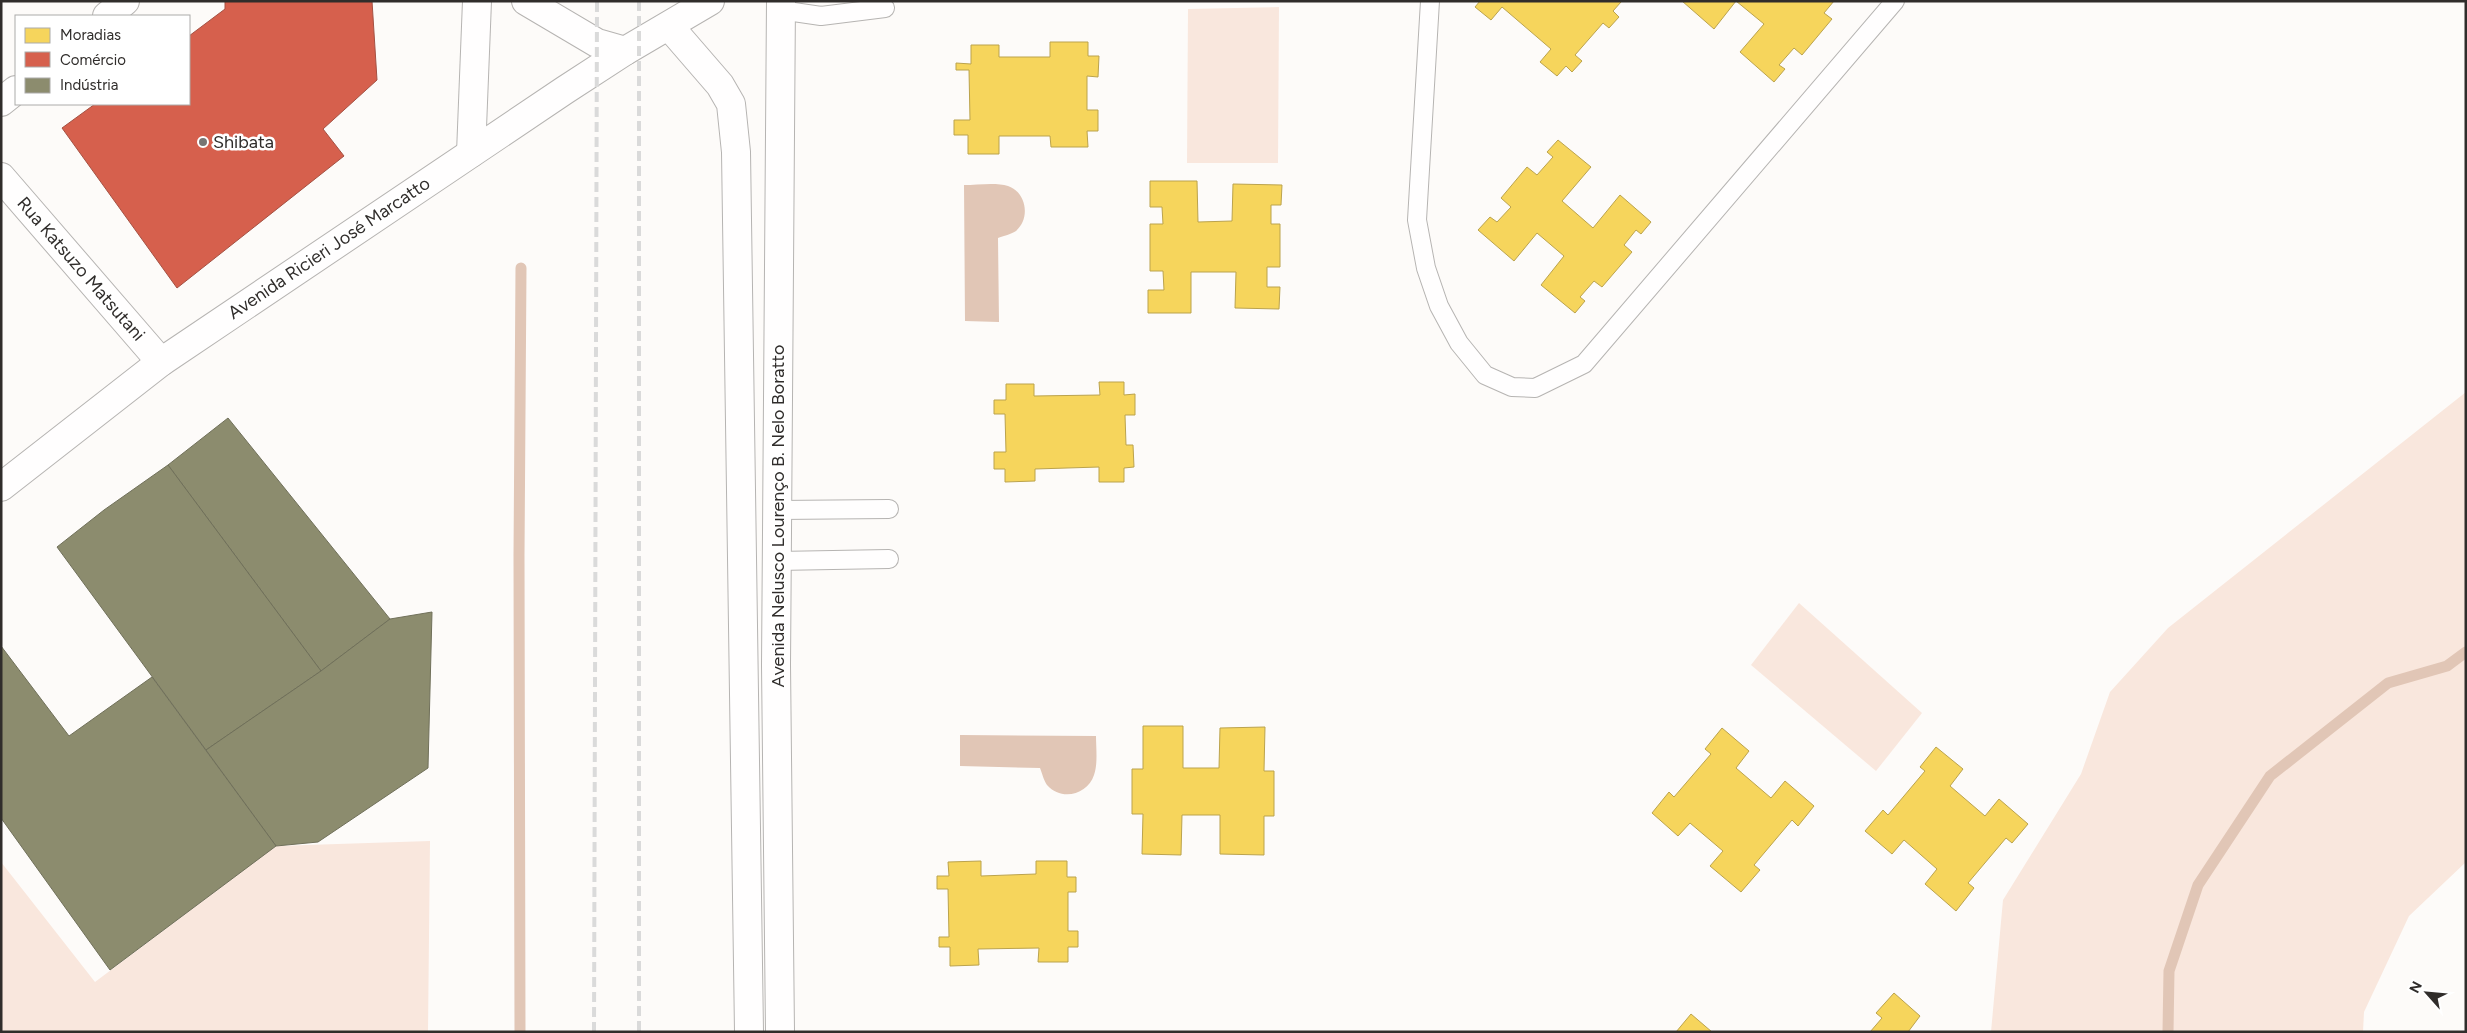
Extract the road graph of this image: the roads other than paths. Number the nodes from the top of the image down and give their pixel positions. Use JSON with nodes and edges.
{"nodes":[{"id":1,"x":125,"y":1,"type":"edge"},
{"id":2,"x":477,"y":1,"type":"edge"},
{"id":3,"x":526,"y":1,"type":"edge"},
{"id":4,"x":688,"y":1,"type":"edge"},
{"id":5,"x":710,"y":1,"type":"edge"},
{"id":6,"x":1430,"y":1,"type":"edge"},
{"id":7,"x":1895,"y":1,"type":"edge"},
{"id":8,"x":780,"y":6,"type":"edge"},
{"id":9,"x":885,"y":8,"type":"dead end"},
{"id":10,"x":108,"y":15,"type":"edge"},
{"id":11,"x":669,"y":26,"type":"junction"},
{"id":12,"x":624,"y":52,"type":"junction"},
{"id":13,"x":15,"y":91,"type":"edge"},
{"id":14,"x":1,"y":102,"type":"edge"},
{"id":15,"x":471,"y":153,"type":"junction"},
{"id":16,"x":1,"y":177,"type":"edge"},
{"id":17,"x":160,"y":362,"type":"junction"},
{"id":18,"x":1,"y":487,"type":"edge"},
{"id":19,"x":889,"y":509,"type":"dead end"},
{"id":20,"x":778,"y":510,"type":"junction"},
{"id":21,"x":889,"y":559,"type":"dead end"},
{"id":22,"x":777,"y":561,"type":"junction"},
{"id":23,"x":776,"y":665,"type":"junction"},
{"id":24,"x":745,"y":666,"type":"junction"},
{"id":25,"x":749,"y":1032,"type":"edge"},
{"id":26,"x":780,"y":1032,"type":"edge"}],
"edges":[{"from":1,"to":10,"type":"street"},
{"from":2,"to":15,"type":"street"},
{"from":3,"to":12,"type":"street"},
{"from":4,"to":11,"type":"street","name":"Avenida Ricieri José Marcatto"},
{"from":5,"to":11,"type":"street","name":"Avenida Ricieri José Marcatto"},
{"from":6,"to":7,"type":"lane"},
{"from":8,"to":9,"type":"lane"},
{"from":8,"to":20,"type":"street","name":"Avenida Nelusco Lourenço B. Nelo Boratto"},
{"from":11,"to":12,"type":"street","name":"Avenida Ricieri José Marcatto"},
{"from":11,"to":24,"type":"street","name":"Avenida Nelusco Lourenço B. Nelo Boratto"},
{"from":12,"to":15,"type":"street","name":"Avenida Ricieri José Marcatto"},
{"from":13,"to":14,"type":"street"},
{"from":15,"to":17,"type":"street","name":"Avenida Ricieri José Marcatto"},
{"from":16,"to":17,"type":"street","name":"Rua Katsuzo Matsutani"},
{"from":17,"to":18,"type":"street","name":"Avenida Ricieri José Marcatto"},
{"from":19,"to":20,"type":"lane"},
{"from":20,"to":22,"type":"street","name":"Avenida Nelusco Lourenço B. Nelo Boratto"},
{"from":21,"to":22,"type":"lane"},
{"from":22,"to":23,"type":"street","name":"Avenida Nelusco Lourenço B. Nelo Boratto"},
{"from":23,"to":24,"type":"lane"},
{"from":23,"to":26,"type":"street","name":"Avenida Nelusco Lourenço B. Nelo Boratto"},
{"from":24,"to":25,"type":"street","name":"Avenida Nelusco Lourenço B. Nelo Boratto"}]}
